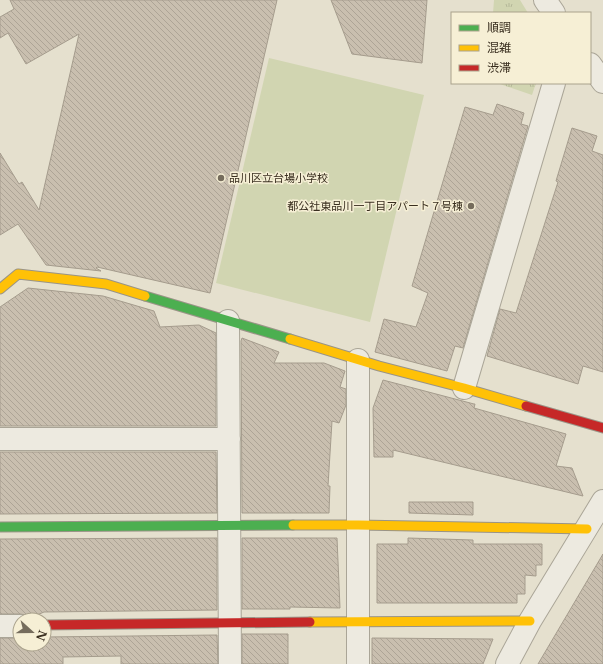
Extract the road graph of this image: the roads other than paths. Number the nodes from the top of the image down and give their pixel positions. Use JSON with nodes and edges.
{"nodes":[{"id":1,"x":545,"y":0,"type":"edge"},
{"id":2,"x":553,"y":12,"type":"edge"},
{"id":3,"x":591,"y":65,"type":"edge"},
{"id":4,"x":603,"y":82,"type":"edge"},
{"id":5,"x":554,"y":84,"type":"edge"},
{"id":6,"x":0,"y":288,"type":"edge"},
{"id":7,"x":228,"y":321,"type":"junction"},
{"id":8,"x":358,"y":360,"type":"junction"},
{"id":9,"x":464,"y":388,"type":"junction"},
{"id":10,"x":603,"y":428,"type":"edge"},
{"id":11,"x":0,"y":439,"type":"edge"},
{"id":12,"x":229,"y":439,"type":"junction"},
{"id":13,"x":603,"y":501,"type":"edge"},
{"id":14,"x":358,"y":525,"type":"junction"},
{"id":15,"x":0,"y":526,"type":"edge"},
{"id":16,"x":229,"y":526,"type":"junction"},
{"id":17,"x":587,"y":529,"type":"junction"},
{"id":18,"x":530,"y":621,"type":"junction"},
{"id":19,"x":230,"y":622,"type":"junction"},
{"id":20,"x":358,"y":622,"type":"junction"},
{"id":21,"x":52,"y":625,"type":"edge"},
{"id":22,"x":0,"y":626,"type":"edge"},
{"id":23,"x":12,"y":626,"type":"edge"},
{"id":24,"x":230,"y":664,"type":"edge"},
{"id":25,"x":358,"y":664,"type":"edge"},
{"id":26,"x":507,"y":664,"type":"edge"}],
"edges":[{"from":1,"to":2,"type":"street"},
{"from":3,"to":4,"type":"street"},
{"from":5,"to":9,"type":"street"},
{"from":6,"to":7,"type":"street"},
{"from":7,"to":8,"type":"street"},
{"from":7,"to":12,"type":"street"},
{"from":8,"to":9,"type":"street"},
{"from":8,"to":14,"type":"street"},
{"from":9,"to":10,"type":"street"},
{"from":11,"to":12,"type":"street"},
{"from":12,"to":16,"type":"street"},
{"from":13,"to":17,"type":"street"},
{"from":14,"to":16,"type":"street"},
{"from":14,"to":17,"type":"street"},
{"from":14,"to":20,"type":"street"},
{"from":15,"to":16,"type":"street"},
{"from":16,"to":19,"type":"street"},
{"from":17,"to":18,"type":"street"},
{"from":18,"to":20,"type":"street"},
{"from":18,"to":26,"type":"street"},
{"from":19,"to":20,"type":"street"},
{"from":19,"to":21,"type":"street"},
{"from":19,"to":24,"type":"street"},
{"from":20,"to":25,"type":"street"},
{"from":22,"to":23,"type":"street"}]}
